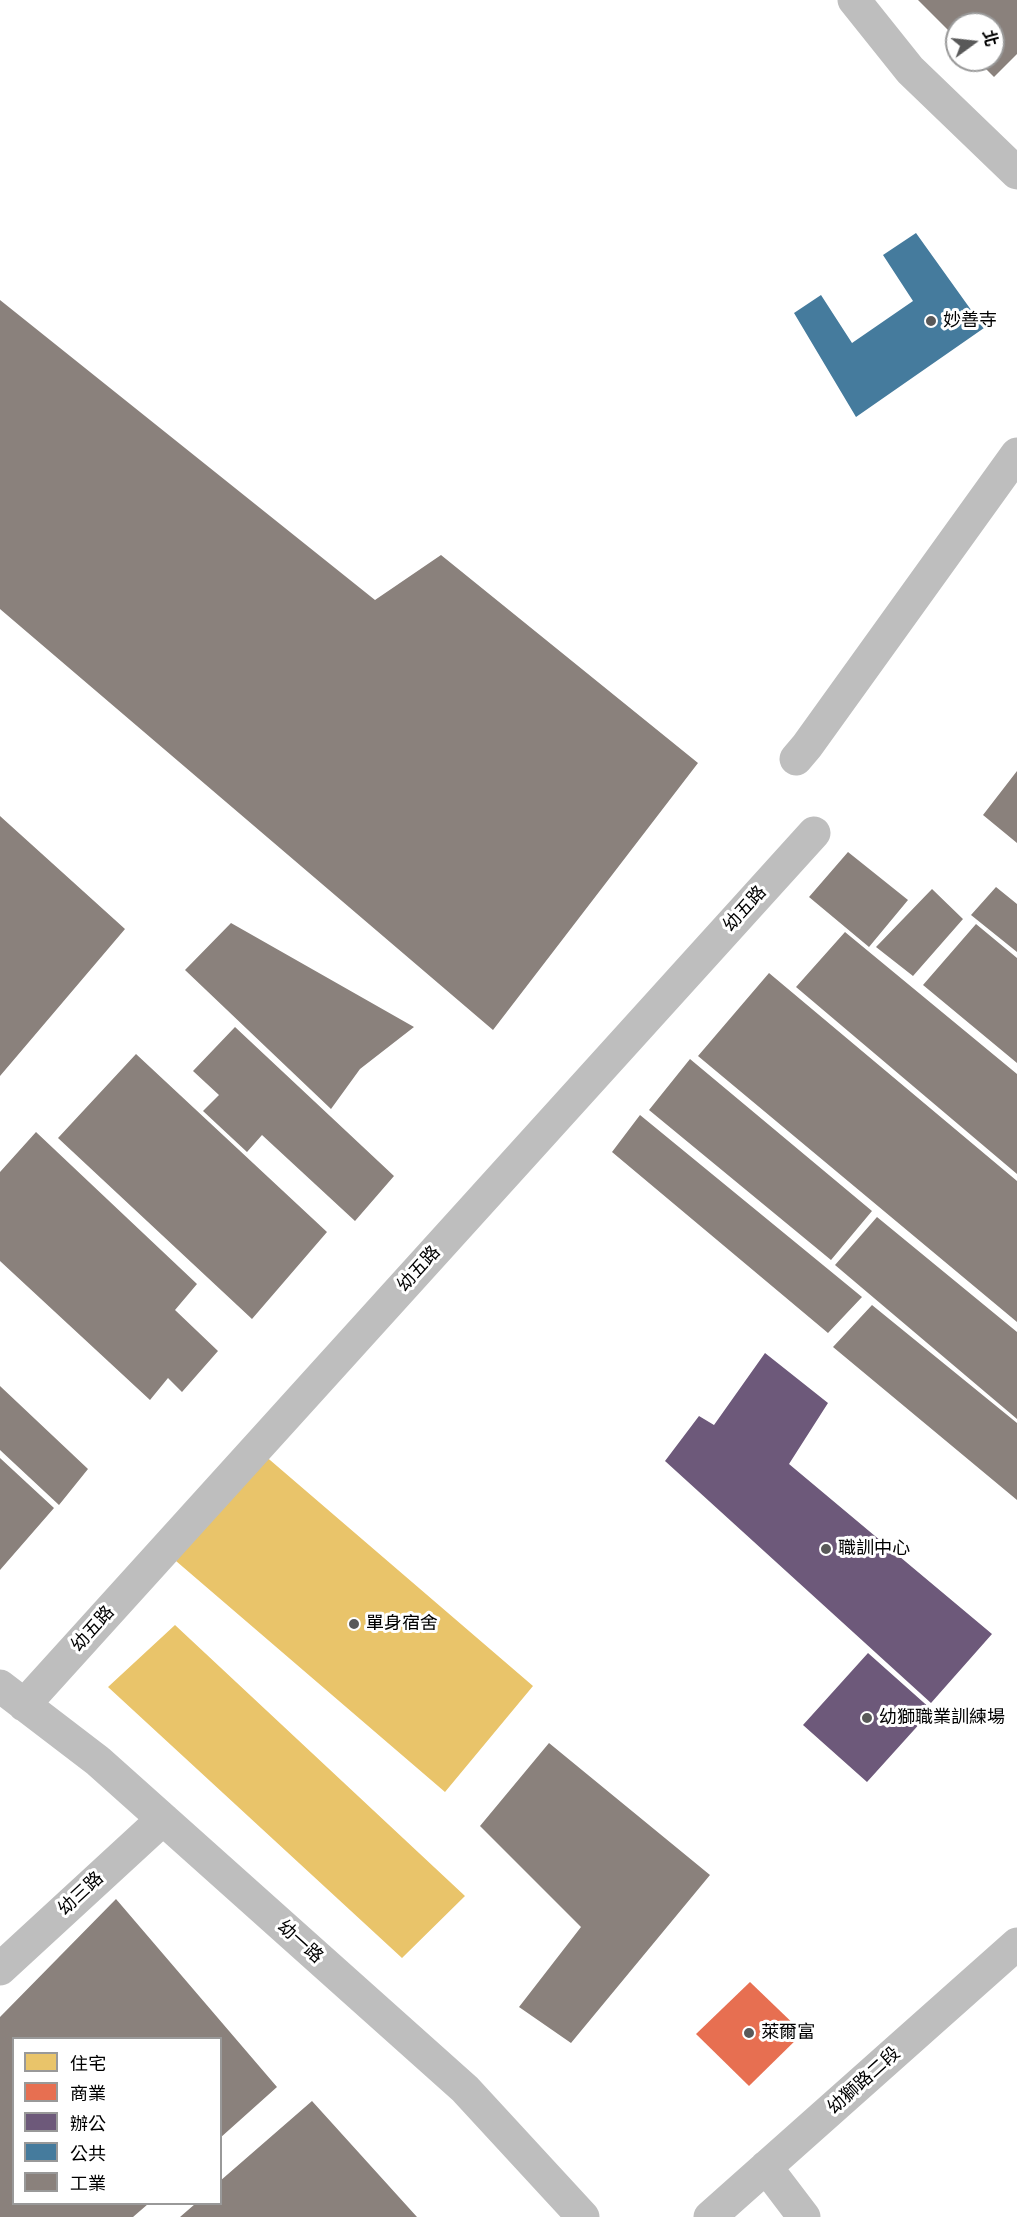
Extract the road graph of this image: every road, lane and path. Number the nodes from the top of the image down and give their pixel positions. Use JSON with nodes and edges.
{"nodes":[{"id":1,"x":854,"y":0,"type":"edge"},
{"id":2,"x":1017,"y":173,"type":"edge"},
{"id":3,"x":1017,"y":454,"type":"edge"},
{"id":4,"x":796,"y":759,"type":"dead end"},
{"id":5,"x":814,"y":833,"type":"dead end"},
{"id":6,"x":12,"y":1696,"type":"edge"},
{"id":7,"x":163,"y":1820,"type":"junction"},
{"id":8,"x":1017,"y":1944,"type":"edge"},
{"id":9,"x":0,"y":1969,"type":"edge"},
{"id":10,"x":766,"y":2167,"type":"junction"},
{"id":11,"x":583,"y":2217,"type":"edge"},
{"id":12,"x":710,"y":2217,"type":"edge"},
{"id":13,"x":804,"y":2217,"type":"edge"}],
"edges":[{"from":1,"to":2,"type":"street"},
{"from":3,"to":4,"type":"street"},
{"from":5,"to":6,"type":"street","name":"幼五路"},
{"from":6,"to":7,"type":"street","name":"幼一路"},
{"from":7,"to":9,"type":"street","name":"幼三路"},
{"from":7,"to":11,"type":"street","name":"幼一路"},
{"from":8,"to":10,"type":"street","name":"幼獅路二段"},
{"from":10,"to":12,"type":"street","name":"幼獅路二段"},
{"from":10,"to":13,"type":"street"}]}
